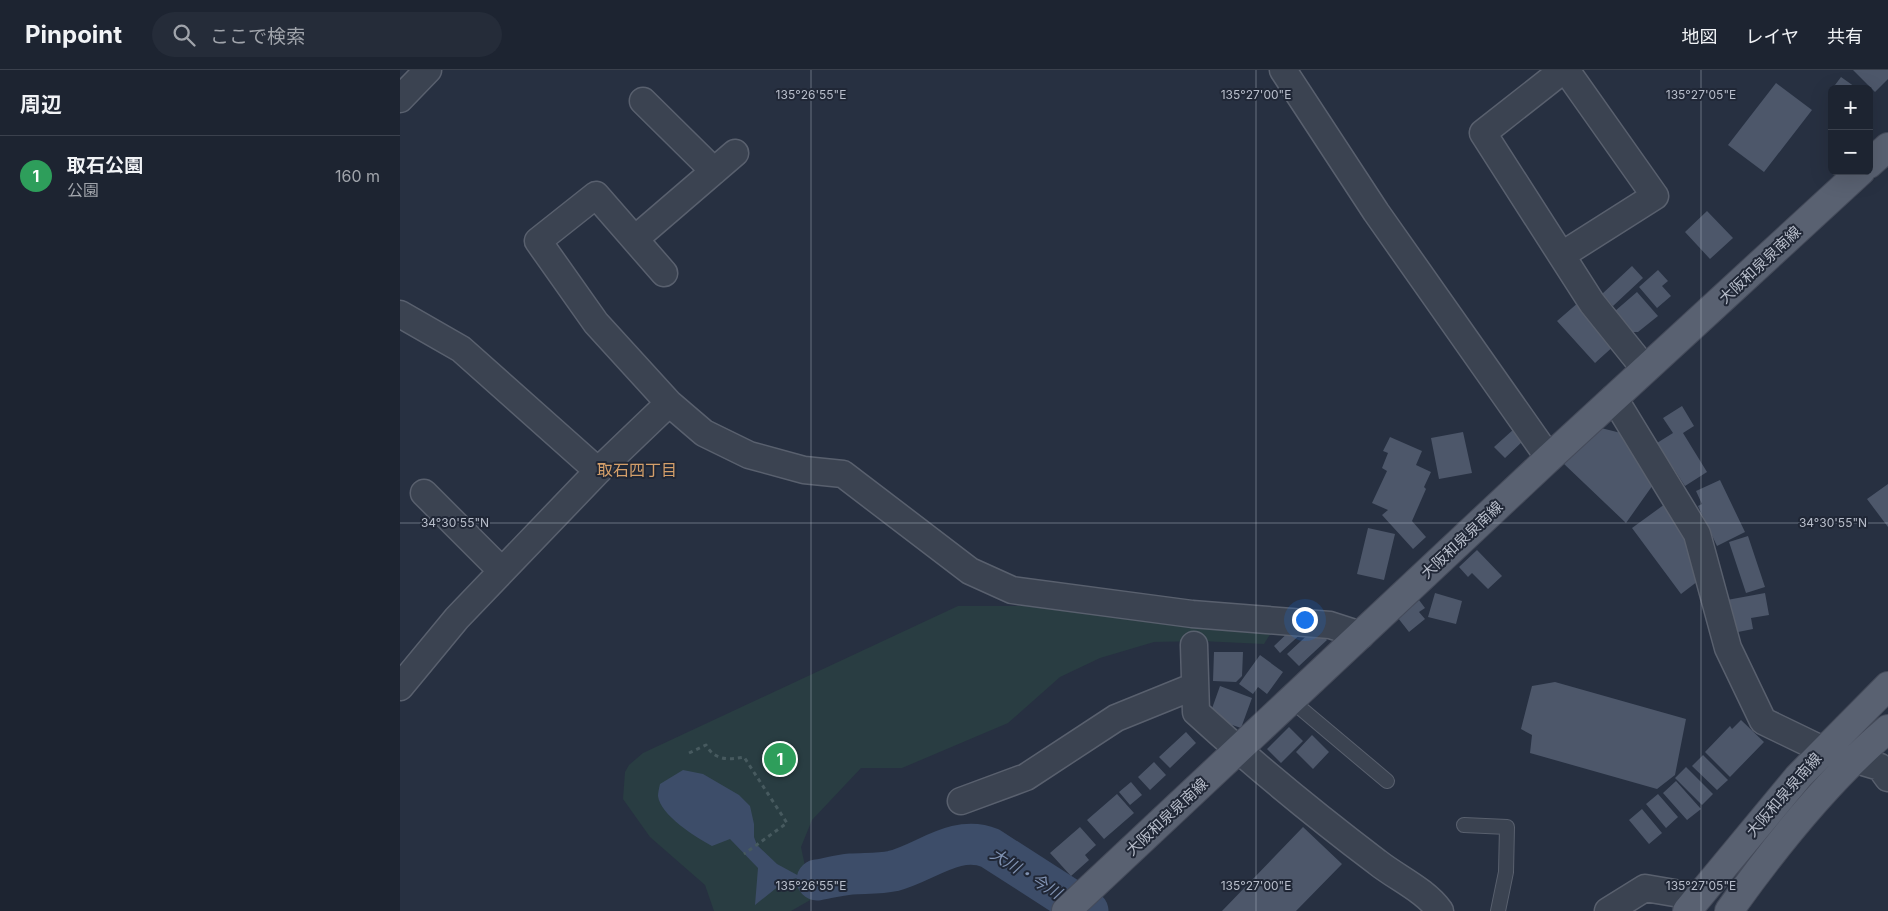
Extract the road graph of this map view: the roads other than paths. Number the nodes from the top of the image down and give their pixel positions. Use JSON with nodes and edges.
{"nodes":[{"id":1,"x":428,"y":70,"type":"edge"},
{"id":2,"x":1283,"y":70,"type":"edge"},
{"id":3,"x":1562,"y":70,"type":"edge"},
{"id":4,"x":1566,"y":70,"type":"edge"},
{"id":5,"x":400,"y":99,"type":"edge"},
{"id":6,"x":643,"y":101,"type":"dead end"},
{"id":7,"x":1888,"y":147,"type":"edge"},
{"id":8,"x":735,"y":153,"type":"dead end"},
{"id":9,"x":1873,"y":160,"type":"edge"},
{"id":10,"x":714,"y":171,"type":"junction"},
{"id":11,"x":1857,"y":175,"type":"edge"},
{"id":12,"x":635,"y":239,"type":"junction"},
{"id":13,"x":1562,"y":255,"type":"junction"},
{"id":14,"x":664,"y":273,"type":"dead end"},
{"id":15,"x":400,"y":314,"type":"edge"},
{"id":16,"x":1646,"y":369,"type":"junction"},
{"id":17,"x":1614,"y":398,"type":"junction"},
{"id":18,"x":669,"y":403,"type":"junction"},
{"id":19,"x":1549,"y":458,"type":"junction"},
{"id":20,"x":598,"y":471,"type":"junction"},
{"id":21,"x":424,"y":493,"type":"dead end"},
{"id":22,"x":502,"y":571,"type":"junction"},
{"id":23,"x":1361,"y":635,"type":"junction"},
{"id":24,"x":1194,"y":645,"type":"dead end"},
{"id":25,"x":1195,"y":686,"type":"junction"},
{"id":26,"x":1888,"y":686,"type":"edge"},
{"id":27,"x":400,"y":688,"type":"edge"},
{"id":28,"x":1292,"y":701,"type":"junction"},
{"id":29,"x":1888,"y":729,"type":"edge"},
{"id":30,"x":1823,"y":750,"type":"junction"},
{"id":31,"x":1238,"y":751,"type":"junction"},
{"id":32,"x":1857,"y":760,"type":"junction"},
{"id":33,"x":1888,"y":778,"type":"edge"},
{"id":34,"x":1387,"y":781,"type":"dead end"},
{"id":35,"x":961,"y":801,"type":"dead end"},
{"id":36,"x":1464,"y":825,"type":"dead end"},
{"id":37,"x":1075,"y":902,"type":"edge"},
{"id":38,"x":1692,"y":904,"type":"edge"},
{"id":39,"x":1440,"y":911,"type":"edge"},
{"id":40,"x":1498,"y":911,"type":"edge"},
{"id":41,"x":1608,"y":911,"type":"edge"},
{"id":42,"x":1729,"y":911,"type":"edge"}],
"edges":[{"from":1,"to":5,"type":"street"},
{"from":2,"to":19,"type":"street"},
{"from":3,"to":13,"type":"street"},
{"from":4,"to":13,"type":"street"},
{"from":6,"to":10,"type":"street"},
{"from":7,"to":9,"type":"main road"},
{"from":8,"to":10,"type":"street"},
{"from":10,"to":12,"type":"street"},
{"from":11,"to":16,"type":"main road","name":"大阪和泉泉南線"},
{"from":12,"to":14,"type":"street"},
{"from":12,"to":18,"type":"street"},
{"from":13,"to":16,"type":"street"},
{"from":15,"to":20,"type":"street"},
{"from":16,"to":17,"type":"main road","name":"大阪和泉泉南線"},
{"from":17,"to":19,"type":"main road","name":"大阪和泉泉南線"},
{"from":17,"to":30,"type":"street"},
{"from":18,"to":20,"type":"street"},
{"from":18,"to":23,"type":"street"},
{"from":19,"to":23,"type":"main road","name":"大阪和泉泉南線"},
{"from":20,"to":22,"type":"street"},
{"from":21,"to":22,"type":"street"},
{"from":22,"to":27,"type":"street"},
{"from":23,"to":28,"type":"main road","name":"大阪和泉泉南線"},
{"from":24,"to":25,"type":"street"},
{"from":25,"to":31,"type":"street"},
{"from":25,"to":35,"type":"street"},
{"from":26,"to":30,"type":"main road","name":"大阪和泉泉南線"},
{"from":28,"to":31,"type":"main road","name":"大阪和泉泉南線"},
{"from":28,"to":34,"type":"lane"},
{"from":29,"to":32,"type":"main road","name":"大阪和泉泉南線"},
{"from":30,"to":32,"type":"street"},
{"from":30,"to":38,"type":"main road","name":"大阪和泉泉南線"},
{"from":31,"to":37,"type":"main road","name":"大阪和泉泉南線"},
{"from":31,"to":39,"type":"street"},
{"from":32,"to":33,"type":"street"},
{"from":32,"to":42,"type":"main road","name":"大阪和泉泉南線"},
{"from":36,"to":40,"type":"lane"},
{"from":38,"to":41,"type":"street"}]}
